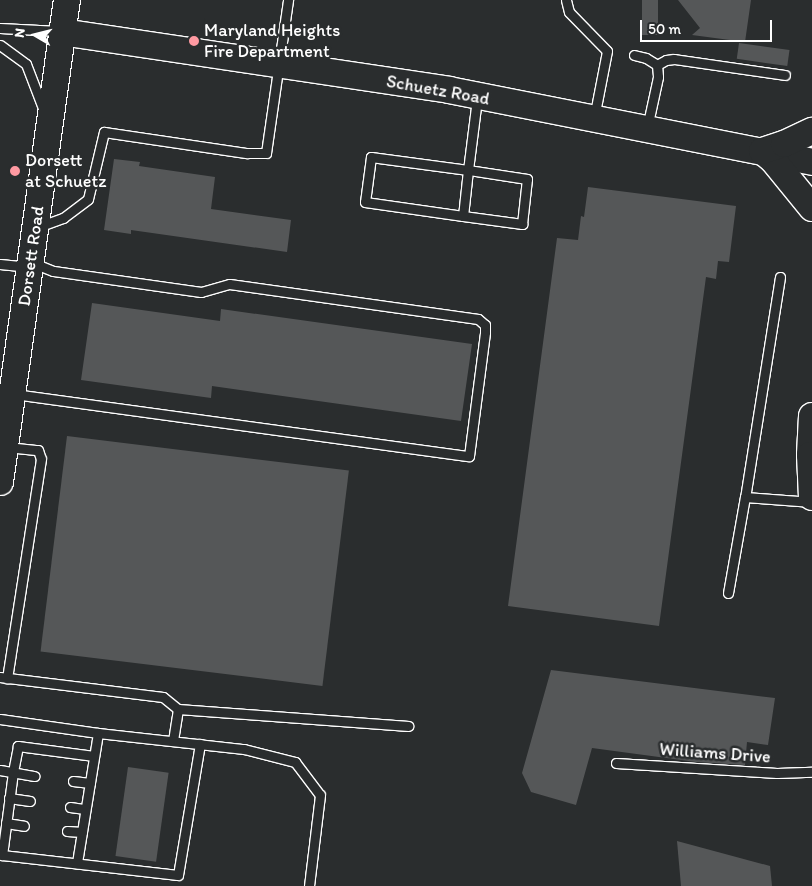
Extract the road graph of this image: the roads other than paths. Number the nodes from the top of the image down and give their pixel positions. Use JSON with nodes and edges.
{"nodes":[{"id":1,"x":67,"y":0,"type":"edge"},
{"id":2,"x":288,"y":0,"type":"edge"},
{"id":3,"x":566,"y":0,"type":"edge"},
{"id":4,"x":0,"y":28,"type":"edge"},
{"id":5,"x":62,"y":32,"type":"junction"},
{"id":6,"x":0,"y":45,"type":"edge"},
{"id":7,"x":634,"y":55,"type":"dead end"},
{"id":8,"x":280,"y":64,"type":"junction"},
{"id":9,"x":657,"y":65,"type":"junction"},
{"id":10,"x":785,"y":75,"type":"dead end"},
{"id":11,"x":477,"y":96,"type":"junction"},
{"id":12,"x":594,"y":118,"type":"junction"},
{"id":13,"x":49,"y":125,"type":"junction"},
{"id":14,"x":647,"y":128,"type":"junction"},
{"id":15,"x":812,"y":131,"type":"edge"},
{"id":16,"x":762,"y":150,"type":"junction"},
{"id":17,"x":812,"y":162,"type":"edge"},
{"id":18,"x":468,"y":170,"type":"junction"},
{"id":19,"x":812,"y":208,"type":"edge"},
{"id":20,"x":463,"y":216,"type":"junction"},
{"id":21,"x":35,"y":228,"type":"junction"},
{"id":22,"x":0,"y":264,"type":"edge"},
{"id":23,"x":30,"y":265,"type":"junction"},
{"id":24,"x":780,"y":277,"type":"dead end"},
{"id":25,"x":12,"y":394,"type":"junction"},
{"id":26,"x":812,"y":416,"type":"edge"},
{"id":27,"x":5,"y":447,"type":"junction"},
{"id":28,"x":0,"y":482,"type":"edge"},
{"id":29,"x":745,"y":497,"type":"junction"},
{"id":30,"x":812,"y":498,"type":"edge"},
{"id":31,"x":812,"y":502,"type":"edge"},
{"id":32,"x":728,"y":593,"type":"dead end"},
{"id":33,"x":3,"y":677,"type":"edge"},
{"id":34,"x":178,"y":709,"type":"junction"},
{"id":35,"x":0,"y":719,"type":"edge"},
{"id":36,"x":408,"y":726,"type":"dead end"},
{"id":37,"x":98,"y":734,"type":"junction"},
{"id":38,"x":173,"y":741,"type":"junction"},
{"id":39,"x":200,"y":744,"type":"junction"},
{"id":40,"x":94,"y":756,"type":"junction"},
{"id":41,"x":616,"y":763,"type":"dead end"},
{"id":42,"x":0,"y":770,"type":"edge"},
{"id":43,"x":13,"y":772,"type":"junction"},
{"id":44,"x":812,"y":772,"type":"edge"},
{"id":45,"x":34,"y":776,"type":"dead end"},
{"id":46,"x":73,"y":781,"type":"dead end"},
{"id":47,"x":90,"y":783,"type":"junction"},
{"id":48,"x":9,"y":798,"type":"junction"},
{"id":49,"x":30,"y":801,"type":"dead end"},
{"id":50,"x":70,"y":807,"type":"dead end"},
{"id":51,"x":85,"y":809,"type":"junction"},
{"id":52,"x":6,"y":824,"type":"junction"},
{"id":53,"x":24,"y":826,"type":"dead end"},
{"id":54,"x":66,"y":831,"type":"dead end"},
{"id":55,"x":82,"y":832,"type":"junction"},
{"id":56,"x":1,"y":858,"type":"edge"},
{"id":57,"x":77,"y":863,"type":"junction"},
{"id":58,"x":309,"y":886,"type":"edge"}],
"edges":[{"from":1,"to":5,"type":"main road","name":"Dorsett Road"},
{"from":2,"to":8,"type":"lane"},
{"from":3,"to":12,"type":"lane"},
{"from":4,"to":5,"type":"lane"},
{"from":5,"to":8,"type":"main road","name":"Schuetz Road"},
{"from":5,"to":13,"type":"main road","name":"Dorsett Road"},
{"from":6,"to":13,"type":"lane"},
{"from":7,"to":9,"type":"lane"},
{"from":8,"to":11,"type":"main road","name":"Schuetz Road"},
{"from":8,"to":21,"type":"lane"},
{"from":9,"to":10,"type":"lane"},
{"from":9,"to":14,"type":"lane"},
{"from":11,"to":12,"type":"main road","name":"Schuetz Road"},
{"from":11,"to":18,"type":"lane"},
{"from":12,"to":14,"type":"main road","name":"Schuetz Road"},
{"from":13,"to":21,"type":"main road","name":"Dorsett Road"},
{"from":14,"to":16,"type":"main road","name":"Schuetz Road"},
{"from":15,"to":16,"type":"main road"},
{"from":16,"to":17,"type":"main road","name":"Schuetz Road"},
{"from":16,"to":19,"type":"main road"},
{"from":18,"to":20,"type":"lane"},
{"from":18,"to":20,"type":"lane"},
{"from":18,"to":20,"type":"lane"},
{"from":21,"to":23,"type":"main road","name":"Dorsett Road"},
{"from":22,"to":23,"type":"lane"},
{"from":23,"to":25,"type":"main road","name":"Dorsett Road"},
{"from":23,"to":25,"type":"lane"},
{"from":24,"to":29,"type":"lane"},
{"from":25,"to":27,"type":"main road","name":"Dorsett Road"},
{"from":26,"to":30,"type":"main road"},
{"from":27,"to":28,"type":"main road","name":"Dorsett Road"},
{"from":27,"to":33,"type":"lane"},
{"from":29,"to":31,"type":"lane"},
{"from":29,"to":32,"type":"lane"},
{"from":33,"to":34,"type":"lane"},
{"from":34,"to":36,"type":"lane"},
{"from":34,"to":38,"type":"lane"},
{"from":35,"to":37,"type":"lane"},
{"from":37,"to":38,"type":"lane"},
{"from":37,"to":40,"type":"lane"},
{"from":38,"to":39,"type":"lane"},
{"from":39,"to":57,"type":"lane"},
{"from":39,"to":58,"type":"lane"},
{"from":40,"to":43,"type":"lane"},
{"from":40,"to":47,"type":"lane"},
{"from":41,"to":44,"type":"lane","name":"Williams Drive"},
{"from":42,"to":43,"type":"lane"},
{"from":43,"to":45,"type":"lane"},
{"from":43,"to":48,"type":"lane"},
{"from":46,"to":47,"type":"lane"},
{"from":47,"to":51,"type":"lane"},
{"from":48,"to":49,"type":"lane"},
{"from":48,"to":52,"type":"lane"},
{"from":50,"to":51,"type":"lane"},
{"from":51,"to":55,"type":"lane"},
{"from":52,"to":53,"type":"lane"},
{"from":52,"to":56,"type":"lane"},
{"from":54,"to":55,"type":"lane"},
{"from":55,"to":57,"type":"lane"},
{"from":56,"to":57,"type":"lane"}]}
